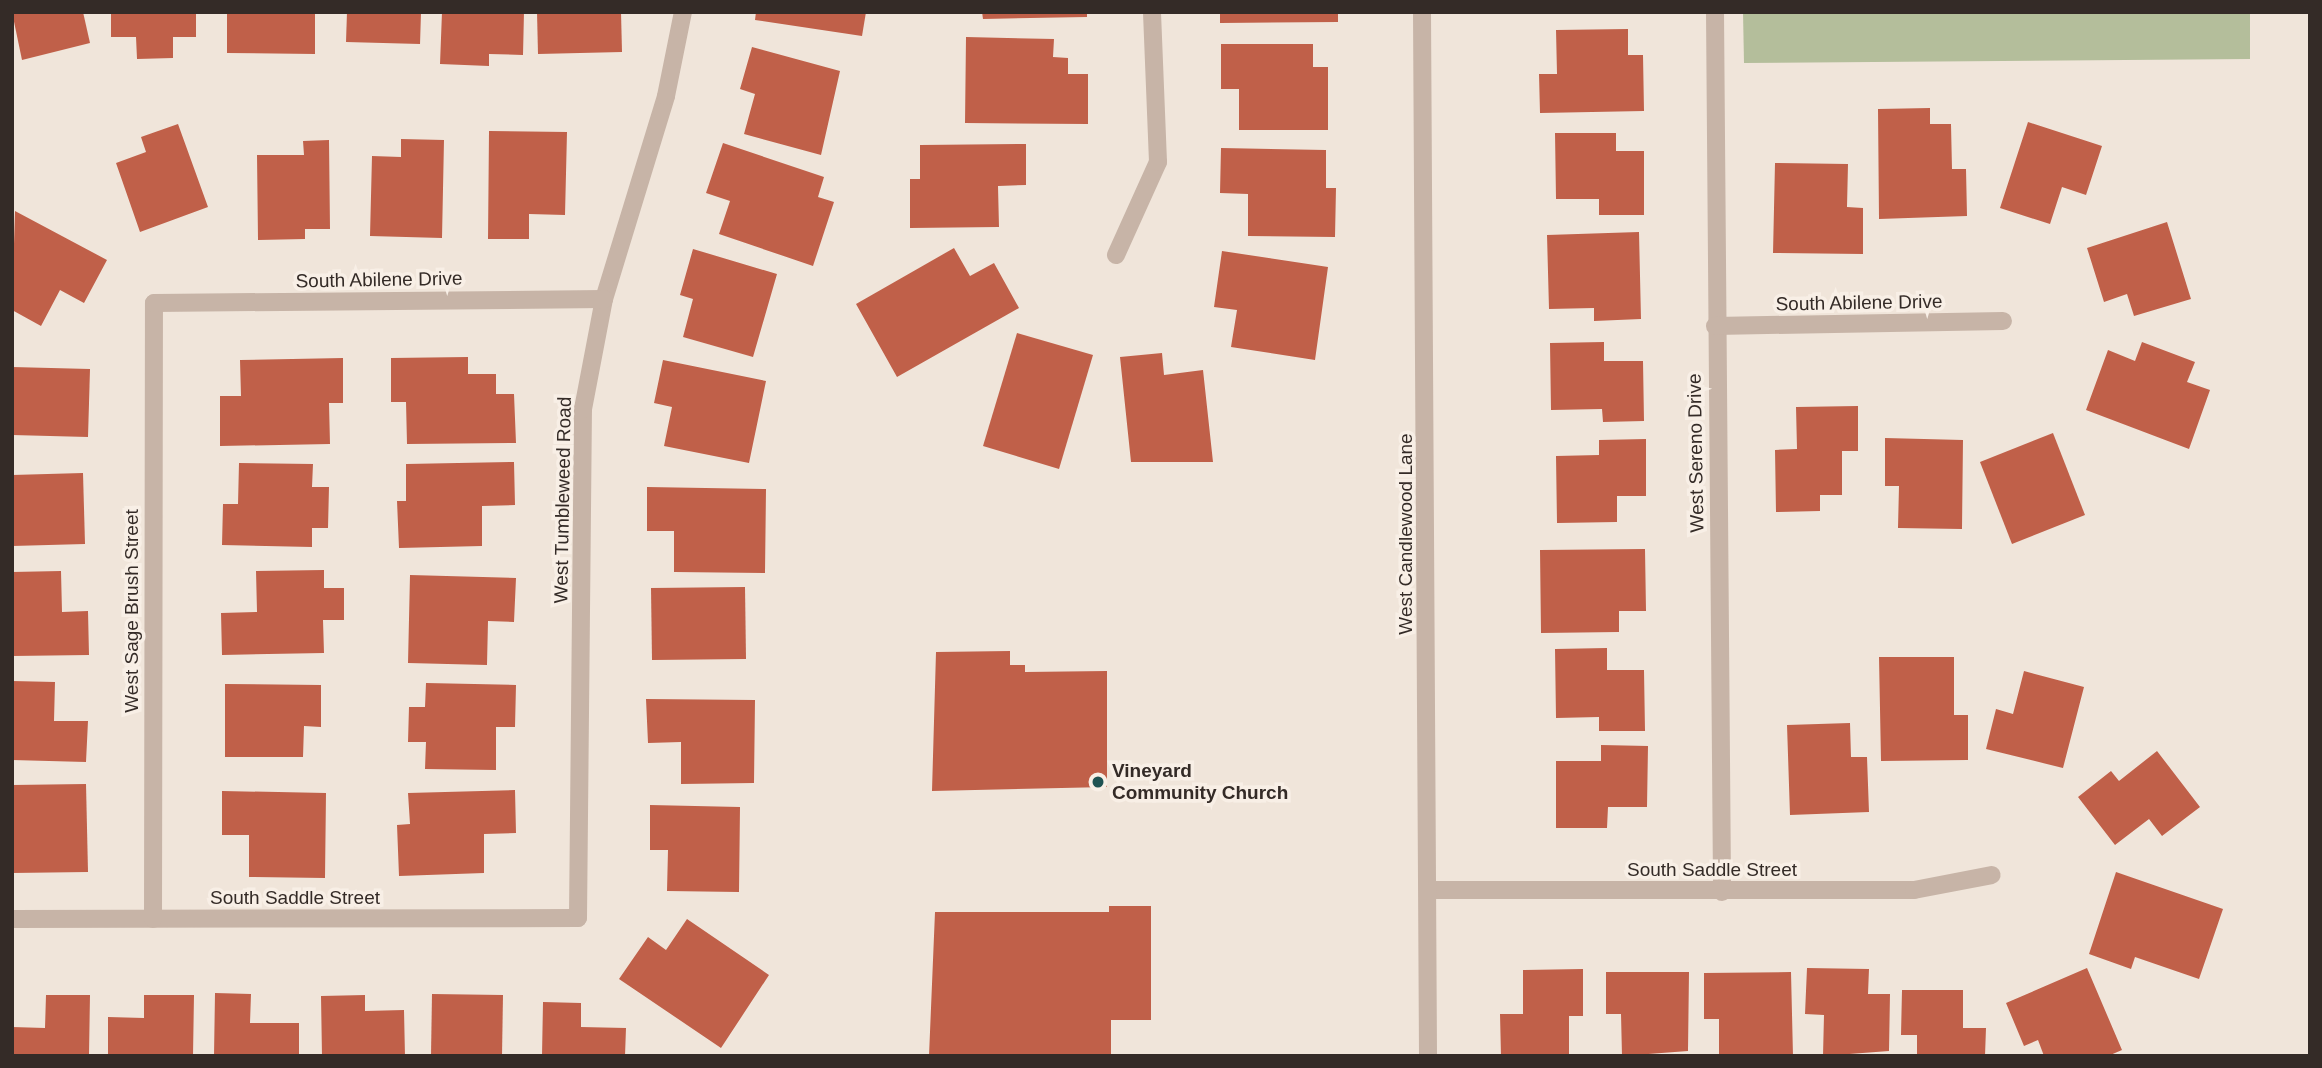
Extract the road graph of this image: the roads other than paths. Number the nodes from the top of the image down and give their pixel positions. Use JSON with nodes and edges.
{"nodes":[{"id":1,"x":683,"y":12,"type":"edge"},
{"id":2,"x":1152,"y":12,"type":"edge"},
{"id":3,"x":1422,"y":12,"type":"edge"},
{"id":4,"x":1715,"y":12,"type":"edge"},
{"id":5,"x":1116,"y":255,"type":"dead end"},
{"id":6,"x":604,"y":299,"type":"junction"},
{"id":7,"x":154,"y":303,"type":"joint"},
{"id":8,"x":2003,"y":321,"type":"dead end"},
{"id":9,"x":1715,"y":326,"type":"junction"},
{"id":10,"x":1992,"y":875,"type":"dead end"},
{"id":11,"x":1429,"y":890,"type":"junction"},
{"id":12,"x":1722,"y":892,"type":"junction"},
{"id":13,"x":578,"y":918,"type":"joint"},
{"id":14,"x":12,"y":919,"type":"edge"},
{"id":15,"x":153,"y":919,"type":"junction"},
{"id":16,"x":1428,"y":1056,"type":"edge"}],
"edges":[{"from":1,"to":6,"type":"street","name":"West Tumbleweed Road"},
{"from":2,"to":5,"type":"street"},
{"from":3,"to":11,"type":"street","name":"West Candlewood Lane"},
{"from":4,"to":9,"type":"street","name":"West Sereno Drive"},
{"from":6,"to":7,"type":"street","name":"South Abilene Drive"},
{"from":6,"to":13,"type":"street","name":"West Tumbleweed Road"},
{"from":7,"to":15,"type":"street","name":"West Sage Brush Street"},
{"from":8,"to":9,"type":"street","name":"South Abilene Drive"},
{"from":9,"to":12,"type":"street","name":"West Sereno Drive"},
{"from":10,"to":12,"type":"street","name":"South Saddle Street"},
{"from":11,"to":12,"type":"street","name":"South Saddle Street"},
{"from":11,"to":16,"type":"street","name":"West Candlewood Lane"},
{"from":13,"to":15,"type":"street","name":"South Saddle Street"},
{"from":14,"to":15,"type":"street","name":"South Saddle Street"}]}
